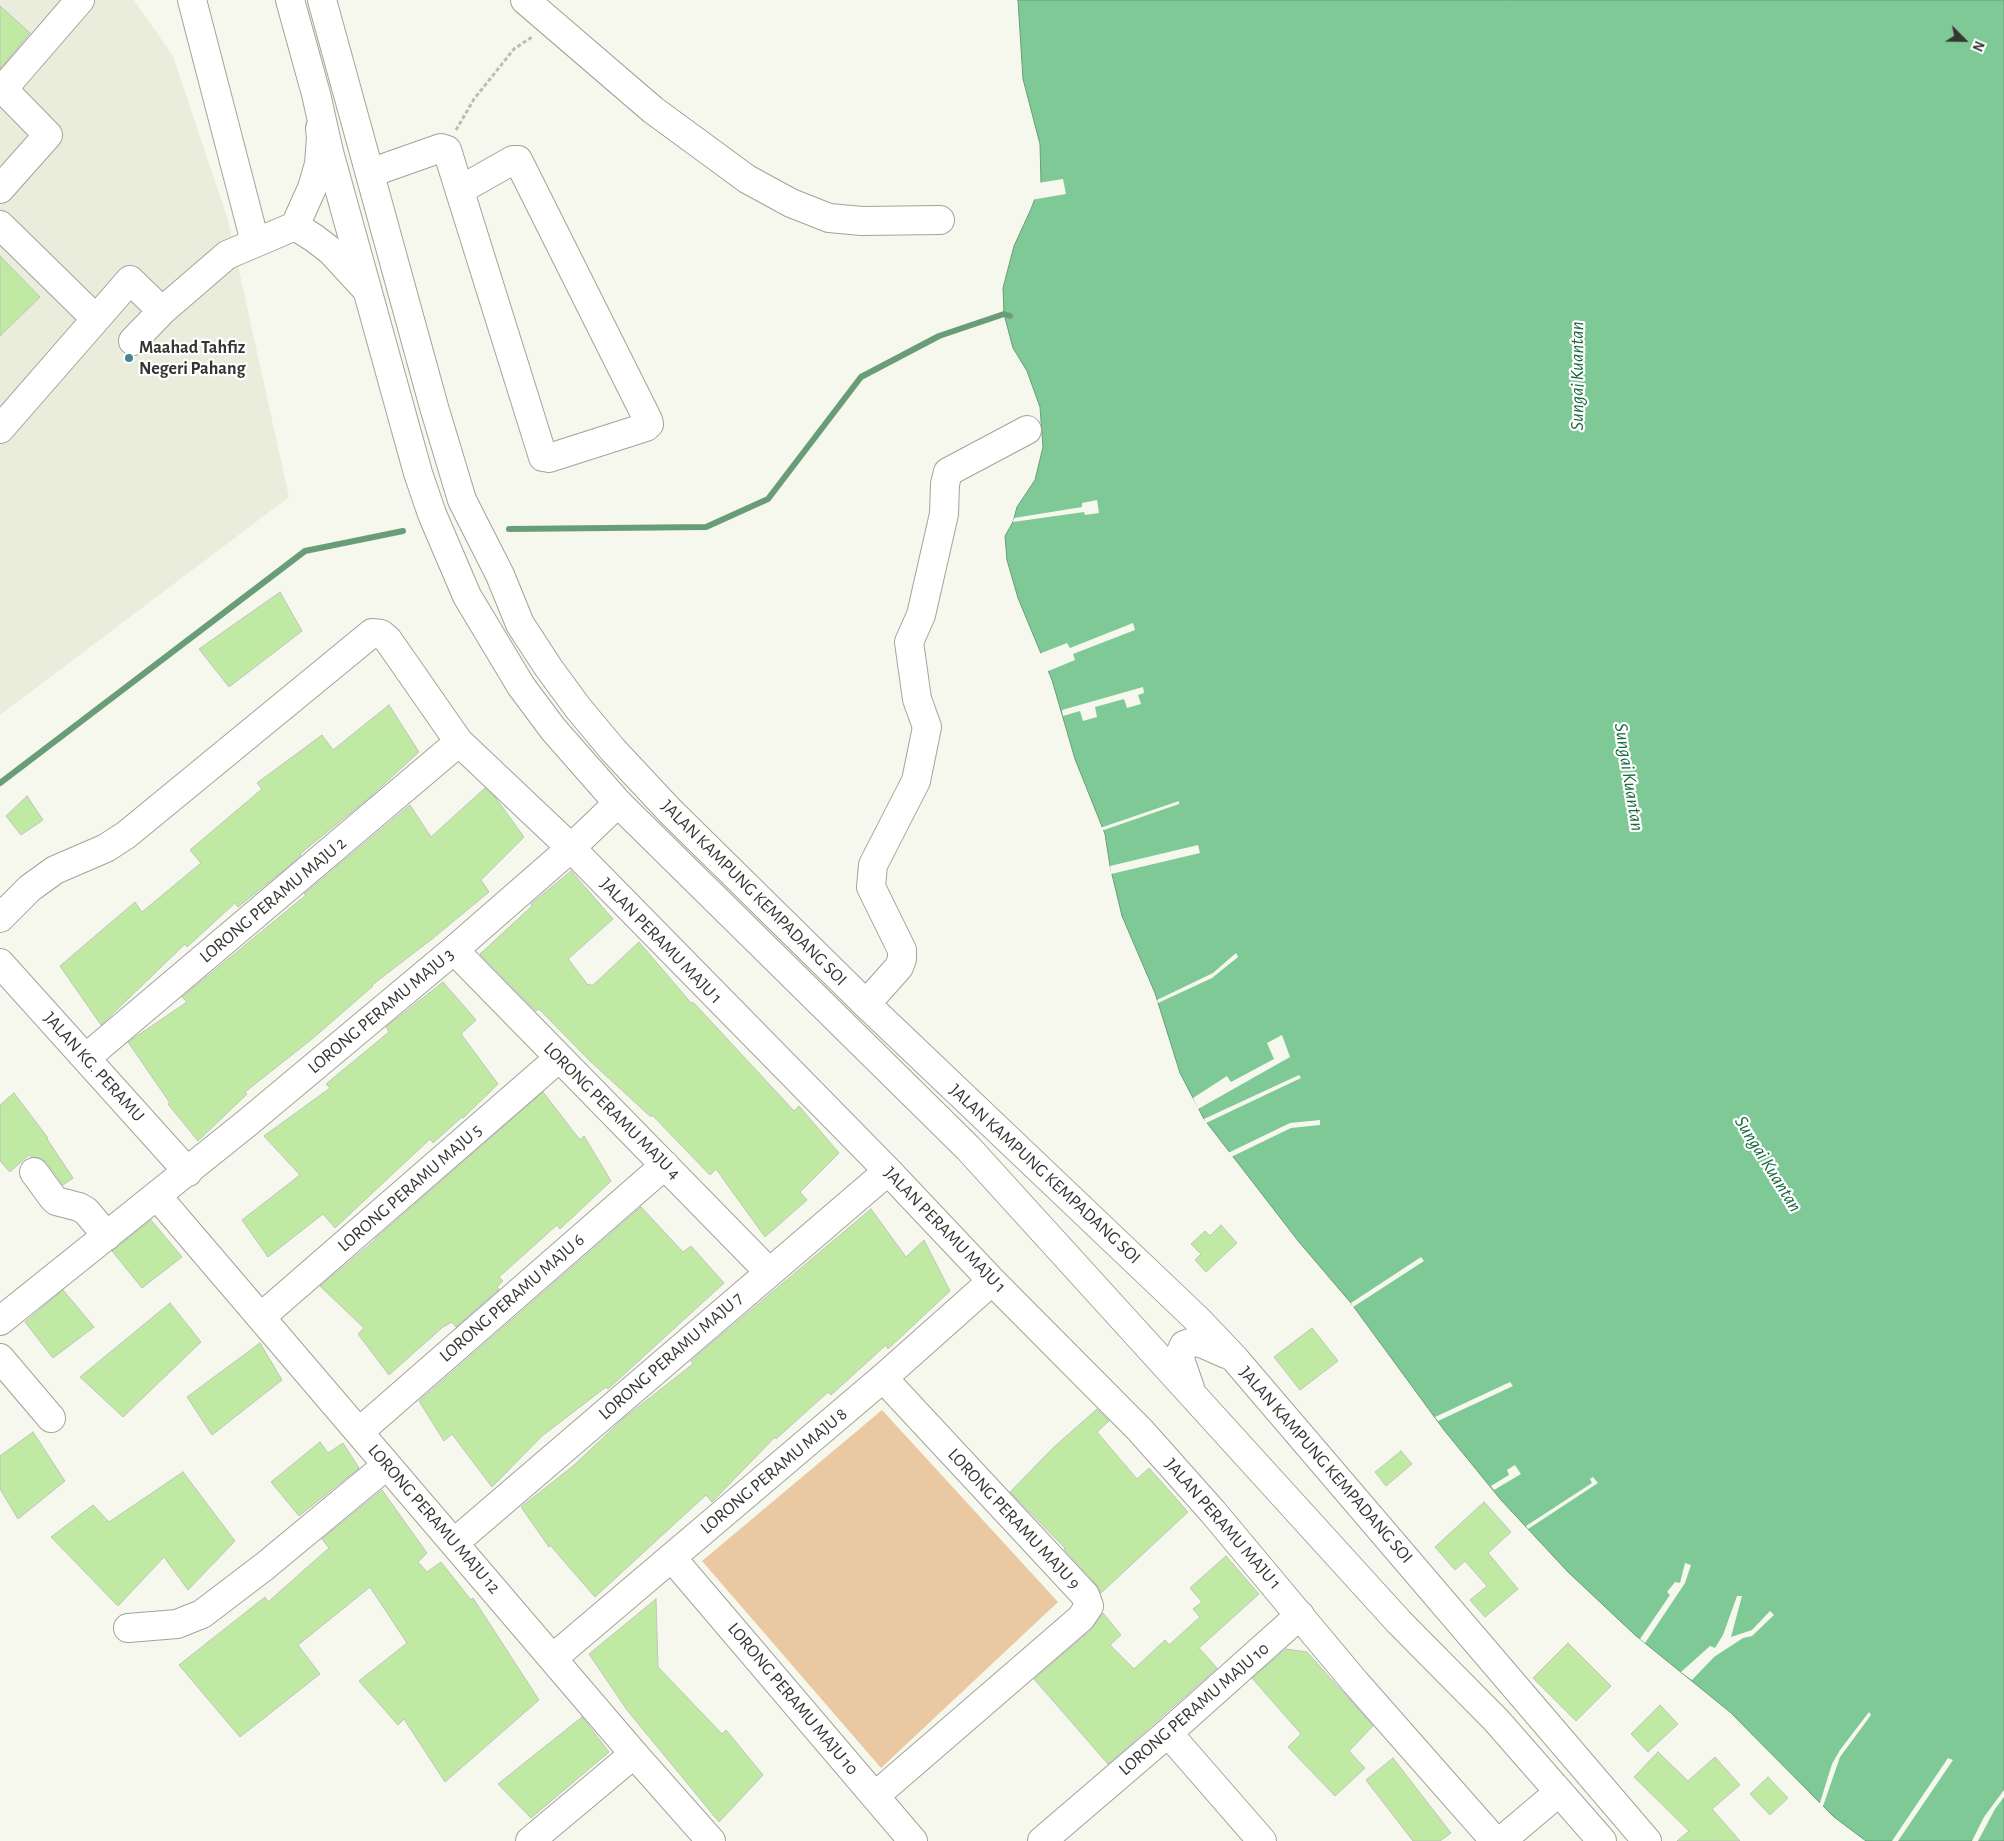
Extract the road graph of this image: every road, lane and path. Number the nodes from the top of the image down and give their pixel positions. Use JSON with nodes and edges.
{"nodes":[{"id":1,"x":80,"y":0,"type":"edge"},
{"id":2,"x":192,"y":0,"type":"edge"},
{"id":3,"x":290,"y":0,"type":"edge"},
{"id":4,"x":322,"y":0,"type":"edge"},
{"id":5,"x":526,"y":0,"type":"edge"},
{"id":6,"x":554,"y":24,"type":"junction"},
{"id":7,"x":2,"y":87,"type":"edge"},
{"id":8,"x":316,"y":94,"type":"junction"},
{"id":9,"x":442,"y":149,"type":"junction"},
{"id":10,"x":370,"y":172,"type":"junction"},
{"id":11,"x":0,"y":189,"type":"edge"},
{"id":12,"x":460,"y":190,"type":"junction"},
{"id":13,"x":940,"y":220,"type":"dead end"},
{"id":14,"x":0,"y":225,"type":"edge"},
{"id":15,"x":295,"y":226,"type":"junction"},
{"id":16,"x":255,"y":242,"type":"junction"},
{"id":17,"x":367,"y":290,"type":"junction"},
{"id":18,"x":162,"y":311,"type":"junction"},
{"id":19,"x":96,"y":319,"type":"junction"},
{"id":20,"x":133,"y":341,"type":"dead end"},
{"id":21,"x":0,"y":429,"type":"edge"},
{"id":22,"x":1027,"y":430,"type":"dead end"},
{"id":23,"x":459,"y":742,"type":"junction"},
{"id":24,"x":618,"y":803,"type":"junction"},
{"id":25,"x":571,"y":848,"type":"junction"},
{"id":26,"x":0,"y":918,"type":"edge"},
{"id":27,"x":454,"y":950,"type":"junction"},
{"id":28,"x":0,"y":963,"type":"edge"},
{"id":29,"x":866,"y":1004,"type":"junction"},
{"id":30,"x":86,"y":1058,"type":"junction"},
{"id":31,"x":559,"y":1058,"type":"junction"},
{"id":32,"x":665,"y":1165,"type":"junction"},
{"id":33,"x":888,"y":1171,"type":"junction"},
{"id":34,"x":34,"y":1172,"type":"dead end"},
{"id":35,"x":188,"y":1172,"type":"junction"},
{"id":36,"x":157,"y":1196,"type":"junction"},
{"id":37,"x":107,"y":1236,"type":"junction"},
{"id":38,"x":769,"y":1272,"type":"junction"},
{"id":39,"x":992,"y":1281,"type":"junction"},
{"id":40,"x":262,"y":1316,"type":"junction"},
{"id":41,"x":0,"y":1321,"type":"edge"},
{"id":42,"x":0,"y":1358,"type":"edge"},
{"id":43,"x":1235,"y":1359,"type":"junction"},
{"id":44,"x":883,"y":1378,"type":"junction"},
{"id":45,"x":1192,"y":1394,"type":"junction"},
{"id":46,"x":51,"y":1418,"type":"dead end"},
{"id":47,"x":360,"y":1432,"type":"junction"},
{"id":48,"x":387,"y":1465,"type":"junction"},
{"id":49,"x":454,"y":1543,"type":"junction"},
{"id":50,"x":672,"y":1558,"type":"junction"},
{"id":51,"x":1300,"y":1615,"type":"junction"},
{"id":52,"x":128,"y":1628,"type":"dead end"},
{"id":53,"x":553,"y":1658,"type":"junction"},
{"id":54,"x":1168,"y":1734,"type":"junction"},
{"id":55,"x":634,"y":1754,"type":"junction"},
{"id":56,"x":1559,"y":1792,"type":"junction"},
{"id":57,"x":875,"y":1796,"type":"junction"},
{"id":58,"x":530,"y":1841,"type":"edge"},
{"id":59,"x":711,"y":1841,"type":"edge"},
{"id":60,"x":913,"y":1841,"type":"edge"},
{"id":61,"x":1042,"y":1841,"type":"edge"},
{"id":62,"x":1262,"y":1841,"type":"edge"},
{"id":63,"x":1495,"y":1841,"type":"edge"},
{"id":64,"x":1501,"y":1841,"type":"edge"},
{"id":65,"x":1602,"y":1841,"type":"edge"},
{"id":66,"x":1647,"y":1841,"type":"edge"}],
"edges":[{"from":1,"to":7,"type":"main road"},
{"from":2,"to":16,"type":"main road"},
{"from":3,"to":8,"type":"main road"},
{"from":4,"to":10,"type":"main road","name":"JALAN KAMPUNG KEMPADANG SOI"},
{"from":5,"to":6,"type":"main road"},
{"from":6,"to":9,"type":"path"},
{"from":6,"to":13,"type":"main road"},
{"from":7,"to":11,"type":"main road"},
{"from":8,"to":15,"type":"main road"},
{"from":8,"to":17,"type":"main road","name":"JALAN KAMPUNG KEMPADANG SOI"},
{"from":9,"to":10,"type":"main road"},
{"from":9,"to":12,"type":"main road"},
{"from":10,"to":29,"type":"main road","name":"JALAN KAMPUNG KEMPADANG SOI"},
{"from":12,"to":12,"type":"main road"},
{"from":14,"to":19,"type":"main road"},
{"from":15,"to":16,"type":"main road"},
{"from":15,"to":17,"type":"main road"},
{"from":16,"to":18,"type":"main road"},
{"from":17,"to":24,"type":"main road","name":"JALAN KAMPUNG KEMPADANG SOI"},
{"from":18,"to":19,"type":"main road"},
{"from":18,"to":20,"type":"main road"},
{"from":19,"to":21,"type":"main road"},
{"from":22,"to":29,"type":"main road"},
{"from":23,"to":25,"type":"main road","name":"JALAN PERAMU MAJU 1"},
{"from":23,"to":26,"type":"main road","name":"JALAN PERAMU MAJU 1"},
{"from":23,"to":30,"type":"main road","name":"LORONG PERAMU MAJU 2"},
{"from":24,"to":25,"type":"main road","name":"LORONG PERAMU MAJU 3"},
{"from":24,"to":45,"type":"main road","name":"JALAN KAMPUNG KEMPADANG SOI"},
{"from":25,"to":27,"type":"main road","name":"LORONG PERAMU MAJU 3"},
{"from":25,"to":33,"type":"main road","name":"JALAN PERAMU MAJU 1"},
{"from":27,"to":31,"type":"main road","name":"LORONG PERAMU MAJU 4"},
{"from":27,"to":35,"type":"main road","name":"LORONG PERAMU MAJU 3"},
{"from":28,"to":30,"type":"main road","name":"JALAN KG. PERAMU"},
{"from":29,"to":43,"type":"main road","name":"JALAN KAMPUNG KEMPADANG SOI"},
{"from":30,"to":35,"type":"main road","name":"JALAN KG. PERAMU"},
{"from":31,"to":32,"type":"main road","name":"LORONG PERAMU MAJU 4"},
{"from":31,"to":40,"type":"main road","name":"LORONG PERAMU MAJU 5"},
{"from":32,"to":38,"type":"main road","name":"LORONG PERAMU MAJU 4"},
{"from":32,"to":47,"type":"main road","name":"LORONG PERAMU MAJU 6"},
{"from":33,"to":38,"type":"main road","name":"LORONG PERAMU MAJU 7"},
{"from":33,"to":39,"type":"main road","name":"JALAN PERAMU MAJU 1"},
{"from":34,"to":37,"type":"main road"},
{"from":35,"to":36,"type":"main road","name":"LORONG PERAMU MAJU 3"},
{"from":36,"to":37,"type":"main road","name":"LORONG PERAMU MAJU 3"},
{"from":36,"to":40,"type":"main road","name":"LORONG PERAMU MAJU 12"},
{"from":37,"to":41,"type":"main road","name":"LORONG PERAMU MAJU 3"},
{"from":38,"to":49,"type":"main road","name":"LORONG PERAMU MAJU 7"},
{"from":39,"to":44,"type":"main road","name":"LORONG PERAMU MAJU 8"},
{"from":39,"to":51,"type":"main road","name":"JALAN PERAMU MAJU 1"},
{"from":40,"to":47,"type":"main road","name":"LORONG PERAMU MAJU 12"},
{"from":42,"to":46,"type":"main road"},
{"from":43,"to":45,"type":"main road"},
{"from":43,"to":66,"type":"main road","name":"JALAN KAMPUNG KEMPADANG SOI"},
{"from":44,"to":50,"type":"main road","name":"LORONG PERAMU MAJU 8"},
{"from":44,"to":57,"type":"main road","name":"LORONG PERAMU MAJU 9"},
{"from":45,"to":56,"type":"main road","name":"JALAN KAMPUNG KEMPADANG SOI"},
{"from":47,"to":48,"type":"main road","name":"LORONG PERAMU MAJU 12"},
{"from":48,"to":49,"type":"main road","name":"LORONG PERAMU MAJU 12"},
{"from":48,"to":52,"type":"main road"},
{"from":49,"to":53,"type":"main road","name":"LORONG PERAMU MAJU 12"},
{"from":50,"to":53,"type":"main road","name":"LORONG PERAMU MAJU 8"},
{"from":50,"to":57,"type":"main road","name":"LORONG PERAMU MAJU 10"},
{"from":51,"to":54,"type":"main road","name":"LORONG PERAMU MAJU 10"},
{"from":51,"to":63,"type":"main road","name":"JALAN PERAMU MAJU 1"},
{"from":53,"to":55,"type":"main road","name":"LORONG PERAMU MAJU 12"},
{"from":54,"to":61,"type":"main road","name":"LORONG PERAMU MAJU 10"},
{"from":54,"to":62,"type":"main road"},
{"from":55,"to":58,"type":"main road"},
{"from":55,"to":59,"type":"main road","name":"LORONG PERAMU MAJU 12"},
{"from":56,"to":64,"type":"main road"},
{"from":56,"to":65,"type":"main road","name":"JALAN KAMPUNG KEMPADANG SOI"},
{"from":57,"to":60,"type":"main road","name":"LORONG PERAMU MAJU 10"}]}
